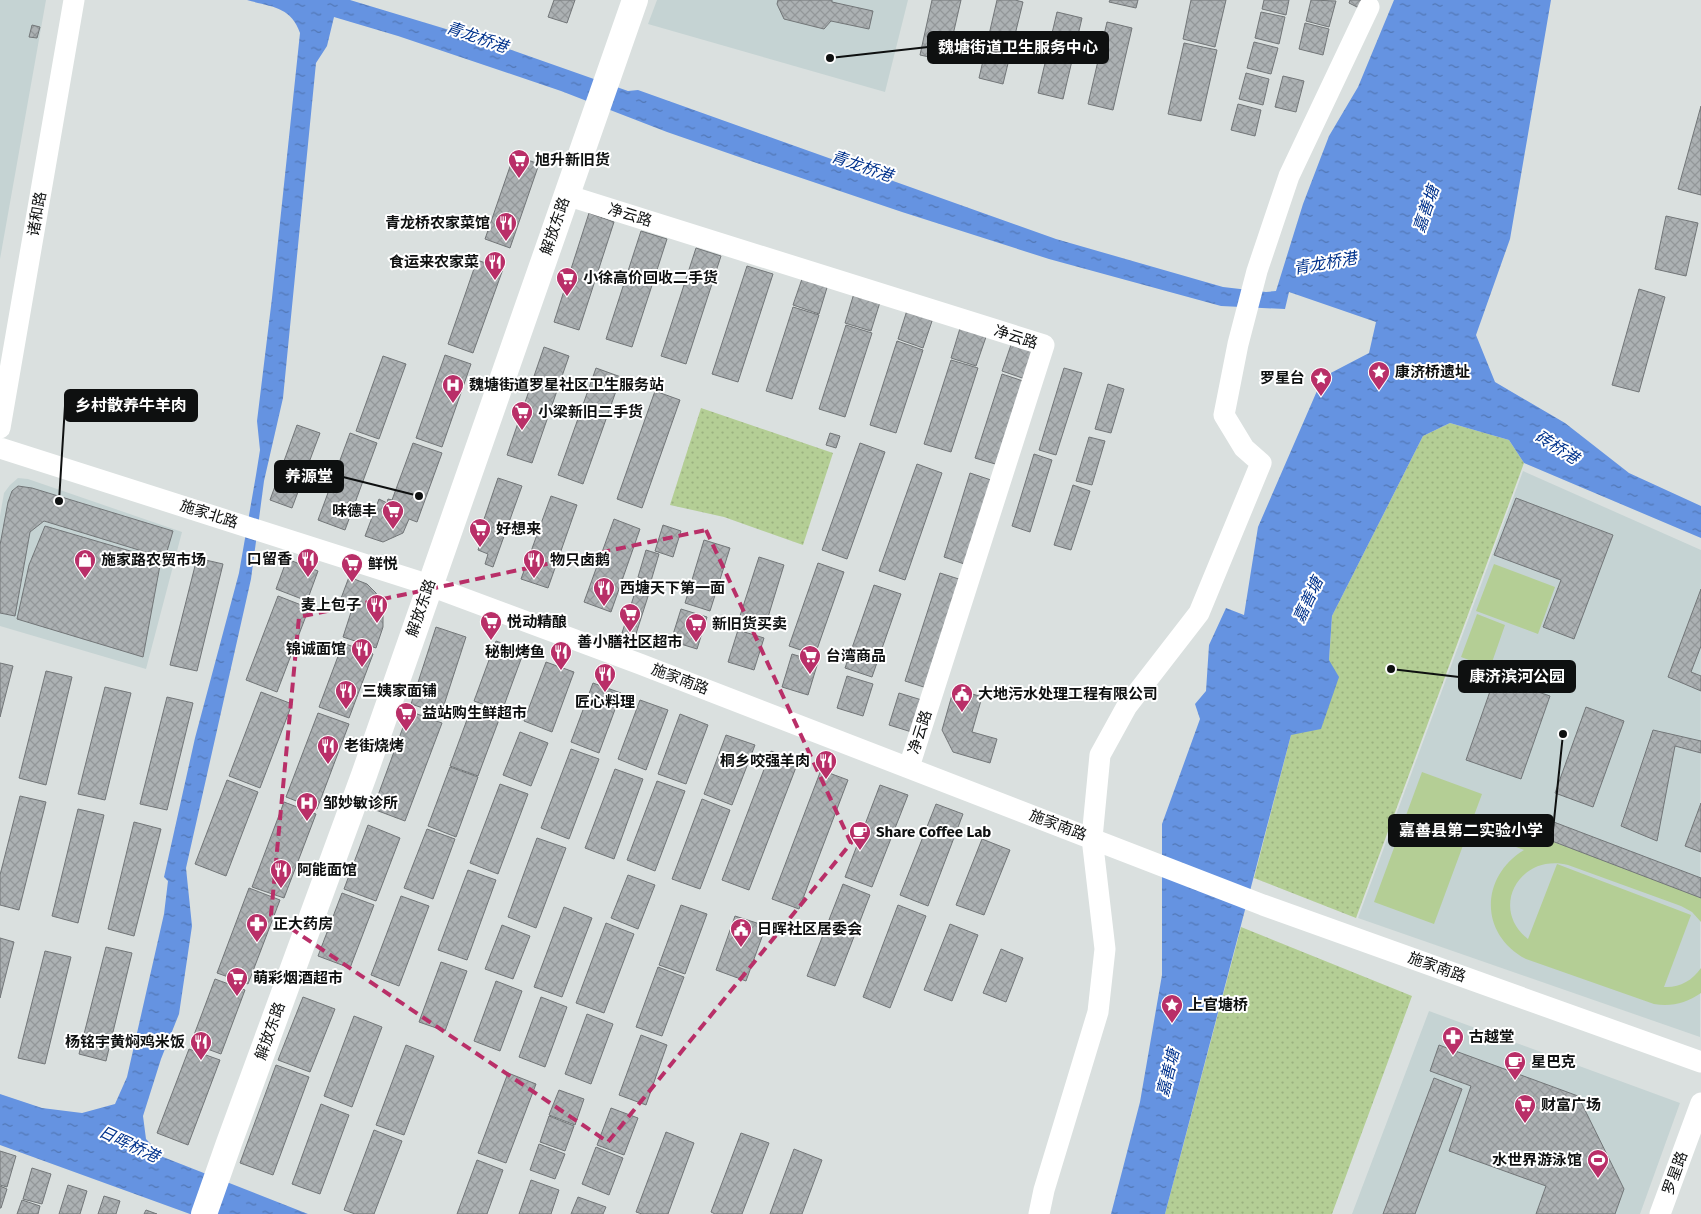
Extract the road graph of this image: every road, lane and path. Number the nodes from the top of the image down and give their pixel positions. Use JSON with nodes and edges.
{"nodes":[{"id":1,"x":74,"y":0,"type":"edge"},
{"id":2,"x":620,"y":0,"type":"edge"},
{"id":3,"x":635,"y":0,"type":"edge"},
{"id":4,"x":1369,"y":7,"type":"dead end"},
{"id":5,"x":606,"y":59,"type":"junction"},
{"id":6,"x":585,"y":118,"type":"junction"},
{"id":7,"x":566,"y":195,"type":"junction"},
{"id":8,"x":0,"y":428,"type":"edge"},
{"id":9,"x":0,"y":448,"type":"edge"},
{"id":10,"x":423,"y":583,"type":"junction"},
{"id":11,"x":909,"y":767,"type":"junction"},
{"id":12,"x":1092,"y":838,"type":"junction"},
{"id":13,"x":1701,"y":1062,"type":"edge"},
{"id":14,"x":1701,"y":1103,"type":"edge"},
{"id":15,"x":223,"y":1141,"type":"junction"},
{"id":16,"x":192,"y":1214,"type":"edge"},
{"id":17,"x":204,"y":1214,"type":"edge"},
{"id":18,"x":1039,"y":1214,"type":"edge"},
{"id":19,"x":1660,"y":1214,"type":"edge"}],
"edges":[{"from":1,"to":8,"type":"street","name":"诸和路"},
{"from":2,"to":5,"type":"main road","name":"解放东路"},
{"from":3,"to":5,"type":"main road","name":"解放东路"},
{"from":4,"to":12,"type":"street"},
{"from":5,"to":6,"type":"main road","name":"解放东路"},
{"from":6,"to":7,"type":"main road","name":"解放东路"},
{"from":6,"to":10,"type":"main road","name":"解放东路"},
{"from":7,"to":10,"type":"main road","name":"解放东路"},
{"from":7,"to":11,"type":"street","name":"净云路"},
{"from":9,"to":10,"type":"street","name":"施家北路"},
{"from":10,"to":11,"type":"street","name":"施家南路"},
{"from":10,"to":15,"type":"main road","name":"解放东路"},
{"from":11,"to":12,"type":"street","name":"施家南路"},
{"from":12,"to":13,"type":"street","name":"施家南路"},
{"from":12,"to":18,"type":"street"},
{"from":14,"to":19,"type":"street","name":"罗星路"},
{"from":15,"to":16,"type":"main road","name":"解放东路"},
{"from":15,"to":17,"type":"main road","name":"解放东路"}]}
